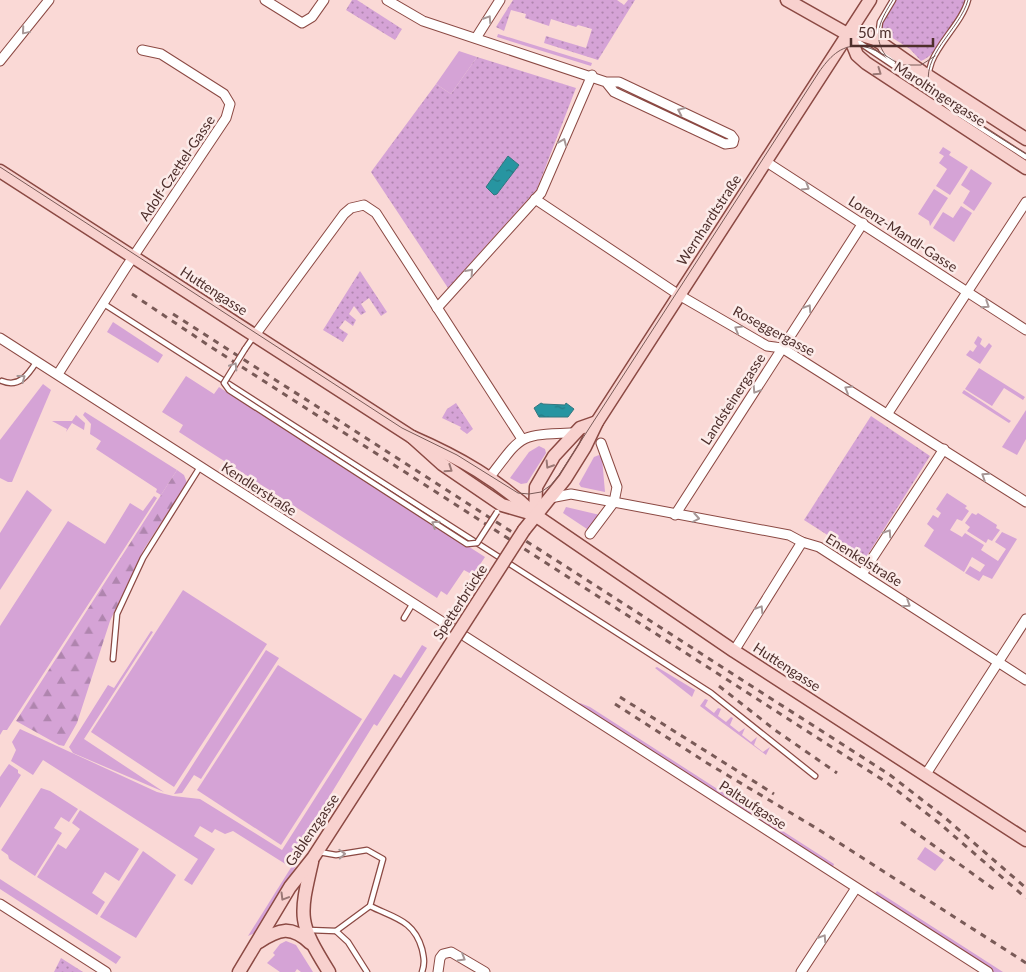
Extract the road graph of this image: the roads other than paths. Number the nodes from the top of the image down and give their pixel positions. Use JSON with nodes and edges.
{"nodes":[{"id":1,"x":49,"y":0,"type":"edge"},
{"id":2,"x":265,"y":0,"type":"edge"},
{"id":3,"x":324,"y":0,"type":"edge"},
{"id":4,"x":387,"y":0,"type":"edge"},
{"id":5,"x":500,"y":0,"type":"edge"},
{"id":6,"x":787,"y":0,"type":"edge"},
{"id":7,"x":870,"y":0,"type":"edge"},
{"id":8,"x":893,"y":0,"type":"edge"},
{"id":9,"x":968,"y":0,"type":"edge"},
{"id":10,"x":849,"y":35,"type":"junction"},
{"id":11,"x":476,"y":38,"type":"junction"},
{"id":12,"x":878,"y":41,"type":"junction"},
{"id":13,"x":142,"y":50,"type":"dead end"},
{"id":14,"x":0,"y":60,"type":"edge"},
{"id":15,"x":896,"y":67,"type":"junction"},
{"id":16,"x":592,"y":75,"type":"junction"},
{"id":17,"x":928,"y":76,"type":"junction"},
{"id":18,"x":606,"y":82,"type":"junction"},
{"id":19,"x":932,"y":94,"type":"junction"},
{"id":20,"x":1026,"y":139,"type":"edge"},
{"id":21,"x":1026,"y":158,"type":"edge"},
{"id":22,"x":765,"y":161,"type":"junction"},
{"id":23,"x":1026,"y":168,"type":"edge"},
{"id":24,"x":0,"y":171,"type":"edge"},
{"id":25,"x":535,"y":200,"type":"junction"},
{"id":26,"x":1026,"y":202,"type":"edge"},
{"id":27,"x":863,"y":223,"type":"junction"},
{"id":28,"x":133,"y":257,"type":"junction"},
{"id":29,"x":967,"y":292,"type":"junction"},
{"id":30,"x":679,"y":295,"type":"junction"},
{"id":31,"x":103,"y":303,"type":"junction"},
{"id":32,"x":437,"y":308,"type":"junction"},
{"id":33,"x":1026,"y":330,"type":"edge"},
{"id":34,"x":255,"y":335,"type":"junction"},
{"id":35,"x":0,"y":338,"type":"edge"},
{"id":36,"x":782,"y":348,"type":"junction"},
{"id":37,"x":37,"y":362,"type":"junction"},
{"id":38,"x":58,"y":374,"type":"junction"},
{"id":39,"x":2,"y":381,"type":"dead end"},
{"id":40,"x":888,"y":414,"type":"junction"},
{"id":41,"x":597,"y":422,"type":"junction"},
{"id":42,"x":573,"y":433,"type":"junction"},
{"id":43,"x":412,"y":437,"type":"junction"},
{"id":44,"x":522,"y":439,"type":"junction"},
{"id":45,"x":601,"y":443,"type":"dead end"},
{"id":46,"x":944,"y":449,"type":"junction"},
{"id":47,"x":200,"y":467,"type":"junction"},
{"id":48,"x":489,"y":478,"type":"junction"},
{"id":49,"x":549,"y":498,"type":"junction"},
{"id":50,"x":614,"y":502,"type":"junction"},
{"id":51,"x":1026,"y":502,"type":"edge"},
{"id":52,"x":500,"y":508,"type":"junction"},
{"id":53,"x":535,"y":515,"type":"junction"},
{"id":54,"x":676,"y":515,"type":"junction"},
{"id":55,"x":590,"y":534,"type":"dead end"},
{"id":56,"x":802,"y":542,"type":"junction"},
{"id":57,"x":862,"y":574,"type":"junction"},
{"id":58,"x":413,"y":603,"type":"junction"},
{"id":59,"x":404,"y":618,"type":"dead end"},
{"id":60,"x":1026,"y":619,"type":"edge"},
{"id":61,"x":734,"y":650,"type":"junction"},
{"id":62,"x":112,"y":659,"type":"dead end"},
{"id":63,"x":504,"y":660,"type":"joint"},
{"id":64,"x":998,"y":662,"type":"junction"},
{"id":65,"x":1026,"y":680,"type":"edge"},
{"id":66,"x":411,"y":706,"type":"joint"},
{"id":67,"x":926,"y":774,"type":"junction"},
{"id":68,"x":815,"y":776,"type":"dead end"},
{"id":69,"x":1026,"y":840,"type":"edge"},
{"id":70,"x":315,"y":855,"type":"junction"},
{"id":71,"x":856,"y":888,"type":"junction"},
{"id":72,"x":0,"y":904,"type":"edge"},
{"id":73,"x":370,"y":906,"type":"junction"},
{"id":74,"x":306,"y":930,"type":"junction"},
{"id":75,"x":336,"y":931,"type":"junction"},
{"id":76,"x":255,"y":945,"type":"junction"},
{"id":77,"x":313,"y":947,"type":"junction"},
{"id":78,"x":106,"y":972,"type":"edge"},
{"id":79,"x":239,"y":972,"type":"edge"},
{"id":80,"x":329,"y":972,"type":"edge"},
{"id":81,"x":367,"y":972,"type":"edge"},
{"id":82,"x":422,"y":972,"type":"edge"},
{"id":83,"x":438,"y":972,"type":"edge"},
{"id":84,"x":485,"y":972,"type":"edge"},
{"id":85,"x":801,"y":972,"type":"edge"},
{"id":86,"x":988,"y":972,"type":"edge"}],
"edges":[{"from":1,"to":14,"type":"street","one_way":true},
{"from":2,"to":3,"type":"street"},
{"from":4,"to":11,"type":"street"},
{"from":11,"to":5,"type":"street","one_way":true},
{"from":6,"to":10,"type":"main road","name":"Maroltingergasse"},
{"from":7,"to":10,"type":"main road","name":"Wernhardtstraße"},
{"from":8,"to":12,"type":"lane"},
{"from":9,"to":17,"type":"lane"},
{"from":10,"to":12,"type":"main road","name":"Maroltingergasse"},
{"from":10,"to":15,"type":"lane"},
{"from":10,"to":22,"type":"main road","name":"Wernhardtstraße"},
{"from":10,"to":23,"type":"main road","name":"Maroltingergasse","one_way":true},
{"from":11,"to":16,"type":"street"},
{"from":12,"to":15,"type":"lane"},
{"from":12,"to":17,"type":"main road","name":"Maroltingergasse"},
{"from":13,"to":28,"type":"street","name":"Adolf-Czettel-Gasse"},
{"from":15,"to":19,"type":"lane","name":"Maroltingergasse"},
{"from":16,"to":18,"type":"street"},
{"from":25,"to":16,"type":"street","one_way":true},
{"from":17,"to":19,"type":"lane"},
{"from":17,"to":20,"type":"main road","name":"Maroltingergasse"},
{"from":18,"to":18,"type":"street","one_way":true},
{"from":19,"to":21,"type":"lane","name":"Maroltingergasse"},
{"from":22,"to":27,"type":"street","name":"Lorenz-Mandl-Gasse","one_way":true},
{"from":22,"to":30,"type":"main road","name":"Wernhardtstraße"},
{"from":24,"to":28,"type":"main road","name":"Huttengasse"},
{"from":25,"to":30,"type":"street","name":"Roseggergasse"},
{"from":32,"to":25,"type":"street","one_way":true},
{"from":26,"to":29,"type":"street"},
{"from":27,"to":29,"type":"street","name":"Lorenz-Mandl-Gasse"},
{"from":36,"to":27,"type":"street","name":"Landsteinergasse","one_way":true},
{"from":28,"to":31,"type":"street","name":"Adolf-Czettel-Gasse"},
{"from":28,"to":34,"type":"main road","name":"Huttengasse"},
{"from":29,"to":33,"type":"street","name":"Lorenz-Mandl-Gasse","one_way":true},
{"from":29,"to":40,"type":"street"},
{"from":36,"to":30,"type":"street","name":"Roseggergasse","one_way":true},
{"from":30,"to":41,"type":"main road","name":"Wernhardtstraße"},
{"from":31,"to":38,"type":"street","name":"Adolf-Czettel-Gasse"},
{"from":31,"to":68,"type":"lane"},
{"from":32,"to":34,"type":"street"},
{"from":32,"to":44,"type":"street"},
{"from":34,"to":43,"type":"main road","name":"Huttengasse"},
{"from":52,"to":34,"type":"lane","one_way":true,"bridge":true},
{"from":35,"to":37,"type":"street","name":"Kendlerstraße"},
{"from":40,"to":36,"type":"street","name":"Roseggergasse","one_way":true},
{"from":36,"to":54,"type":"street","name":"Landsteinergasse","one_way":true},
{"from":37,"to":38,"type":"street","name":"Kendlerstraße"},
{"from":39,"to":37,"type":"lane","one_way":true},
{"from":38,"to":47,"type":"street","name":"Kendlerstraße"},
{"from":40,"to":46,"type":"street","name":"Roseggergasse"},
{"from":41,"to":42,"type":"main road"},
{"from":41,"to":49,"type":"main road","name":"Wernhardtstraße"},
{"from":42,"to":44,"type":"street"},
{"from":42,"to":53,"type":"main road","one_way":true},
{"from":43,"to":48,"type":"main road","name":"Huttengasse"},
{"from":43,"to":52,"type":"main road","name":"Huttengasse","one_way":true},
{"from":44,"to":48,"type":"street"},
{"from":45,"to":50,"type":"street"},
{"from":51,"to":46,"type":"street","name":"Roseggergasse","one_way":true},
{"from":57,"to":46,"type":"street","one_way":true},
{"from":47,"to":58,"type":"street","name":"Kendlerstraße"},
{"from":47,"to":62,"type":"lane"},
{"from":48,"to":53,"type":"main road","name":"Huttengasse"},
{"from":49,"to":50,"type":"street","name":"Enenkelstraße"},
{"from":49,"to":53,"type":"main road","name":"Wernhardtstraße"},
{"from":50,"to":54,"type":"street","name":"Enenkelstraße"},
{"from":50,"to":55,"type":"street"},
{"from":52,"to":53,"type":"main road","name":"Huttengasse"},
{"from":53,"to":61,"type":"main road","name":"Huttengasse"},
{"from":53,"to":66,"type":"main road","name":"Spetterbrücke","bridge":true},
{"from":54,"to":56,"type":"street","name":"Enenkelstraße","one_way":true},
{"from":56,"to":57,"type":"street","name":"Enenkelstraße"},
{"from":61,"to":56,"type":"street","one_way":true},
{"from":57,"to":64,"type":"street","name":"Enenkelstraße","one_way":true},
{"from":58,"to":59,"type":"lane"},
{"from":58,"to":63,"type":"street","name":"Kendlerstraße"},
{"from":60,"to":64,"type":"street"},
{"from":61,"to":67,"type":"main road","name":"Huttengasse"},
{"from":63,"to":71,"type":"street","name":"Paltaufgasse"},
{"from":64,"to":65,"type":"street","name":"Enenkelstraße"},
{"from":64,"to":67,"type":"street"},
{"from":66,"to":70,"type":"main road","name":"Gablenzgasse"},
{"from":67,"to":69,"type":"main road","name":"Huttengasse"},
{"from":70,"to":73,"type":"lane","one_way":true},
{"from":70,"to":74,"type":"main road"},
{"from":70,"to":76,"type":"main road","name":"Gablenzgasse","one_way":true},
{"from":85,"to":71,"type":"street","one_way":true},
{"from":71,"to":86,"type":"street","name":"Paltaufgasse"},
{"from":72,"to":78,"type":"street"},
{"from":73,"to":75,"type":"lane"},
{"from":73,"to":82,"type":"lane"},
{"from":74,"to":75,"type":"lane"},
{"from":74,"to":77,"type":"main road"},
{"from":75,"to":81,"type":"lane"},
{"from":76,"to":77,"type":"main road"},
{"from":76,"to":79,"type":"main road","name":"Gablenzgasse"},
{"from":77,"to":80,"type":"main road"},
{"from":83,"to":84,"type":"street","one_way":true}]}
